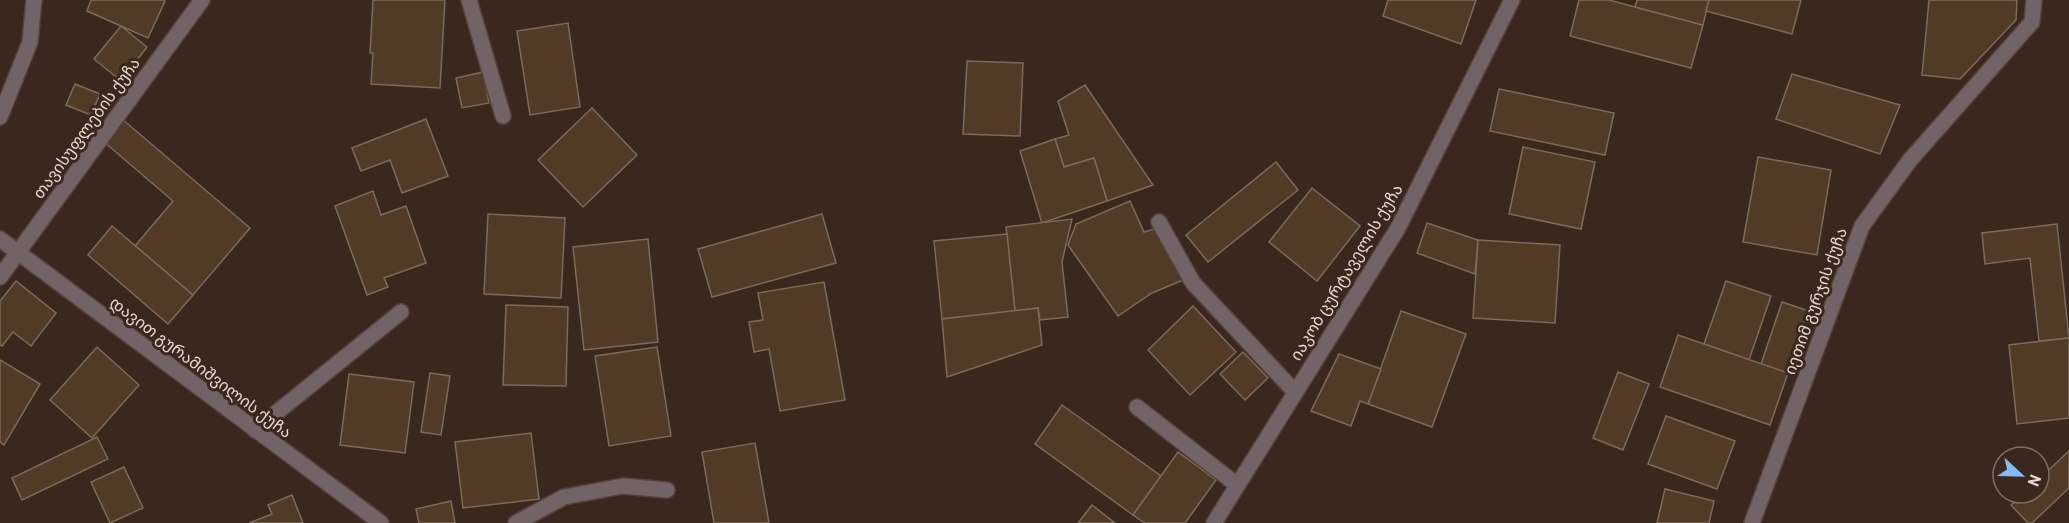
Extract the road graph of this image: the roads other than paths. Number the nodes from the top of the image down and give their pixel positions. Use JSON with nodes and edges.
{"nodes":[{"id":1,"x":34,"y":0,"type":"edge"},
{"id":2,"x":202,"y":0,"type":"edge"},
{"id":3,"x":469,"y":0,"type":"edge"},
{"id":4,"x":1512,"y":0,"type":"edge"},
{"id":5,"x":2034,"y":0,"type":"edge"},
{"id":6,"x":503,"y":116,"type":"dead end"},
{"id":7,"x":0,"y":117,"type":"edge"},
{"id":8,"x":1159,"y":222,"type":"dead end"},
{"id":9,"x":0,"y":239,"type":"edge"},
{"id":10,"x":17,"y":253,"type":"junction"},
{"id":11,"x":0,"y":277,"type":"edge"},
{"id":12,"x":401,"y":312,"type":"dead end"},
{"id":13,"x":1295,"y":392,"type":"junction"},
{"id":14,"x":1137,"y":407,"type":"dead end"},
{"id":15,"x":255,"y":430,"type":"junction"},
{"id":16,"x":1237,"y":485,"type":"junction"},
{"id":17,"x":668,"y":490,"type":"dead end"},
{"id":18,"x":381,"y":523,"type":"edge"},
{"id":19,"x":516,"y":523,"type":"edge"},
{"id":20,"x":1214,"y":523,"type":"edge"},
{"id":21,"x":1752,"y":523,"type":"edge"}],
"edges":[{"from":1,"to":7,"type":"street"},
{"from":2,"to":10,"type":"street","name":"თავისუფლების ქუჩა"},
{"from":3,"to":6,"type":"street"},
{"from":4,"to":13,"type":"street","name":"იაკობ ცურტაველის ქუჩა"},
{"from":5,"to":21,"type":"street","name":"იეთიმ გურჯის ქუჩა"},
{"from":8,"to":13,"type":"street"},
{"from":9,"to":10,"type":"street","name":"დავით გურამიშვილის ქუჩა"},
{"from":10,"to":11,"type":"street","name":"თავისუფლების ქუჩა"},
{"from":10,"to":15,"type":"street","name":"დავით გურამიშვილის ქუჩა"},
{"from":12,"to":15,"type":"street"},
{"from":13,"to":16,"type":"street","name":"იაკობ ცურტაველის ქუჩა"},
{"from":14,"to":16,"type":"street"},
{"from":15,"to":18,"type":"street","name":"დავით გურამიშვილის ქუჩა"},
{"from":16,"to":20,"type":"street","name":"იაკობ ცურტაველის ქუჩა"},
{"from":17,"to":19,"type":"street"}]}
